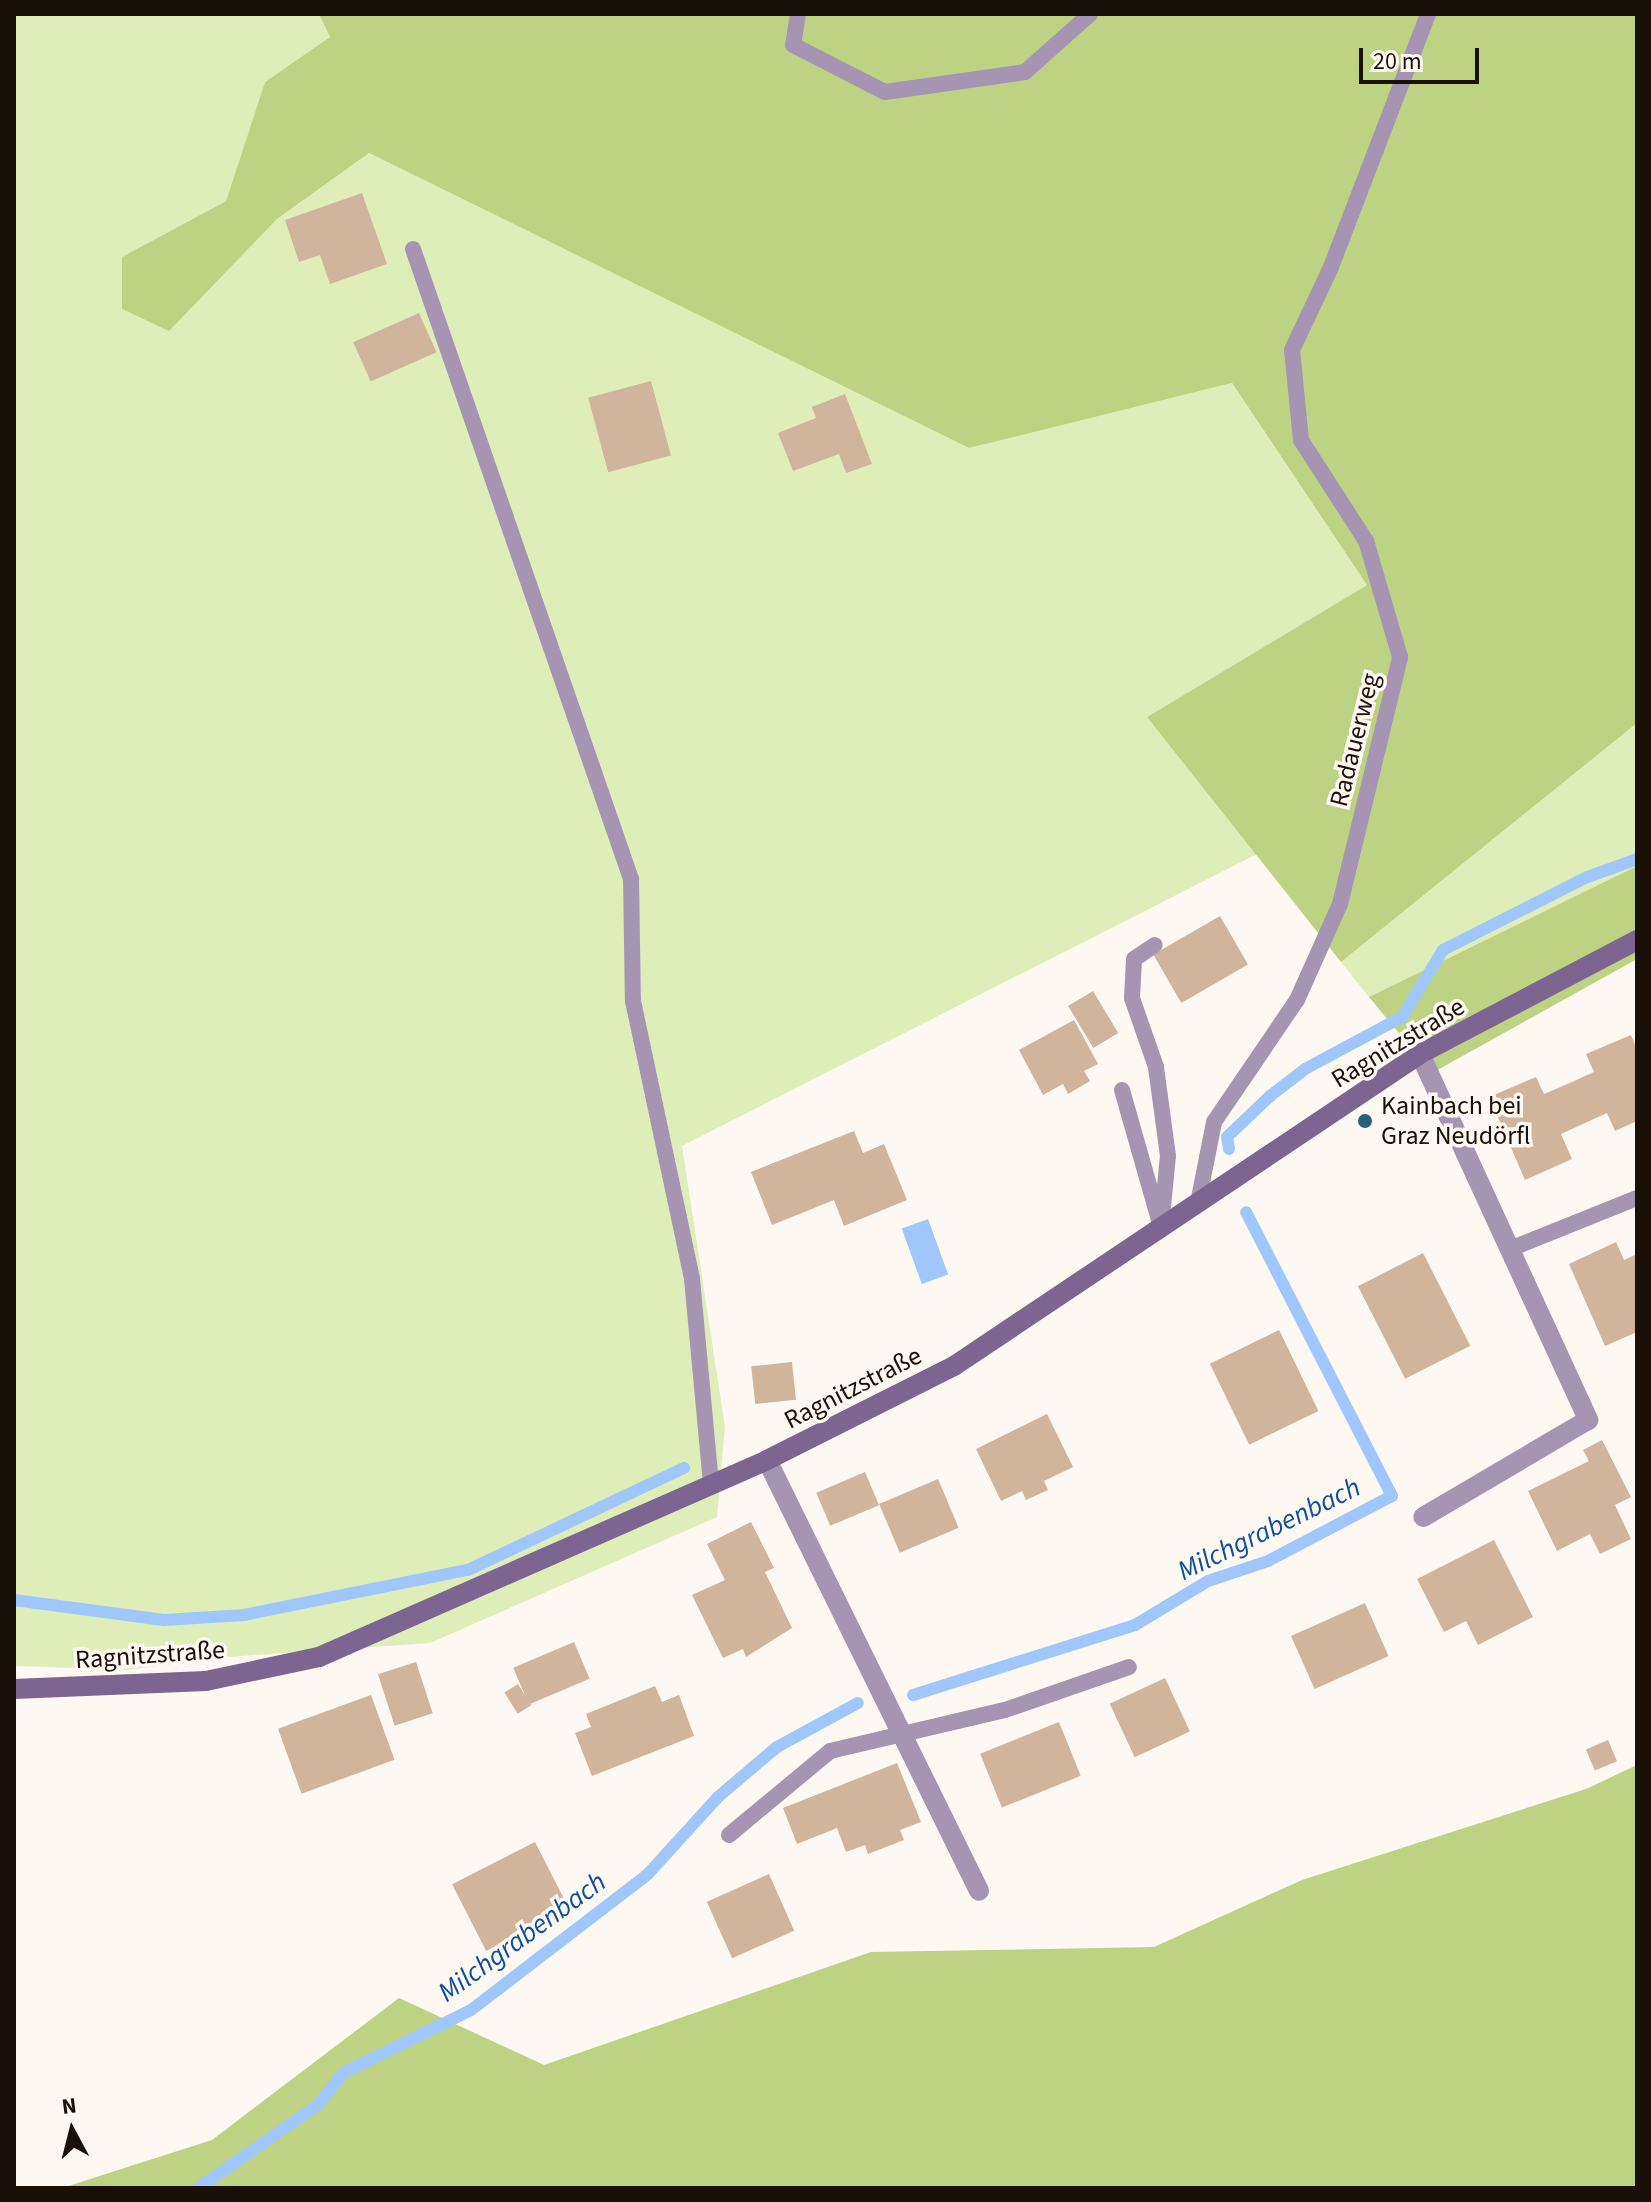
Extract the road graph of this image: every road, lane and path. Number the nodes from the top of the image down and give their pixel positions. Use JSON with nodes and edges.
{"nodes":[{"id":1,"x":798,"y":14,"type":"edge"},
{"id":2,"x":1090,"y":14,"type":"edge"},
{"id":3,"x":1428,"y":14,"type":"edge"},
{"id":4,"x":413,"y":249,"type":"dead end"},
{"id":5,"x":1637,"y":940,"type":"edge"},
{"id":6,"x":1155,"y":945,"type":"dead end"},
{"id":7,"x":1420,"y":1054,"type":"junction"},
{"id":8,"x":1122,"y":1090,"type":"dead end"},
{"id":9,"x":1637,"y":1198,"type":"edge"},
{"id":10,"x":1198,"y":1203,"type":"junction"},
{"id":11,"x":1161,"y":1227,"type":"junction"},
{"id":12,"x":1510,"y":1249,"type":"junction"},
{"id":13,"x":767,"y":1460,"type":"junction"},
{"id":14,"x":711,"y":1482,"type":"junction"},
{"id":15,"x":1423,"y":1517,"type":"dead end"},
{"id":16,"x":1129,"y":1667,"type":"dead end"},
{"id":17,"x":14,"y":1689,"type":"edge"},
{"id":18,"x":902,"y":1737,"type":"junction"},
{"id":19,"x":729,"y":1835,"type":"dead end"},
{"id":20,"x":979,"y":1891,"type":"dead end"}],
"edges":[{"from":1,"to":2,"type":"lane"},
{"from":3,"to":10,"type":"lane","name":"Radauerweg"},
{"from":4,"to":14,"type":"lane"},
{"from":5,"to":7,"type":"main road","name":"Ragnitzstraße"},
{"from":6,"to":11,"type":"lane"},
{"from":7,"to":10,"type":"main road","name":"Ragnitzstraße"},
{"from":7,"to":12,"type":"street"},
{"from":8,"to":11,"type":"lane"},
{"from":9,"to":12,"type":"lane"},
{"from":10,"to":11,"type":"main road","name":"Ragnitzstraße"},
{"from":11,"to":13,"type":"main road","name":"Ragnitzstraße"},
{"from":12,"to":15,"type":"street"},
{"from":13,"to":14,"type":"main road","name":"Ragnitzstraße"},
{"from":13,"to":18,"type":"street"},
{"from":14,"to":17,"type":"main road","name":"Ragnitzstraße"},
{"from":16,"to":18,"type":"lane"},
{"from":18,"to":19,"type":"lane"},
{"from":18,"to":20,"type":"street"}]}
